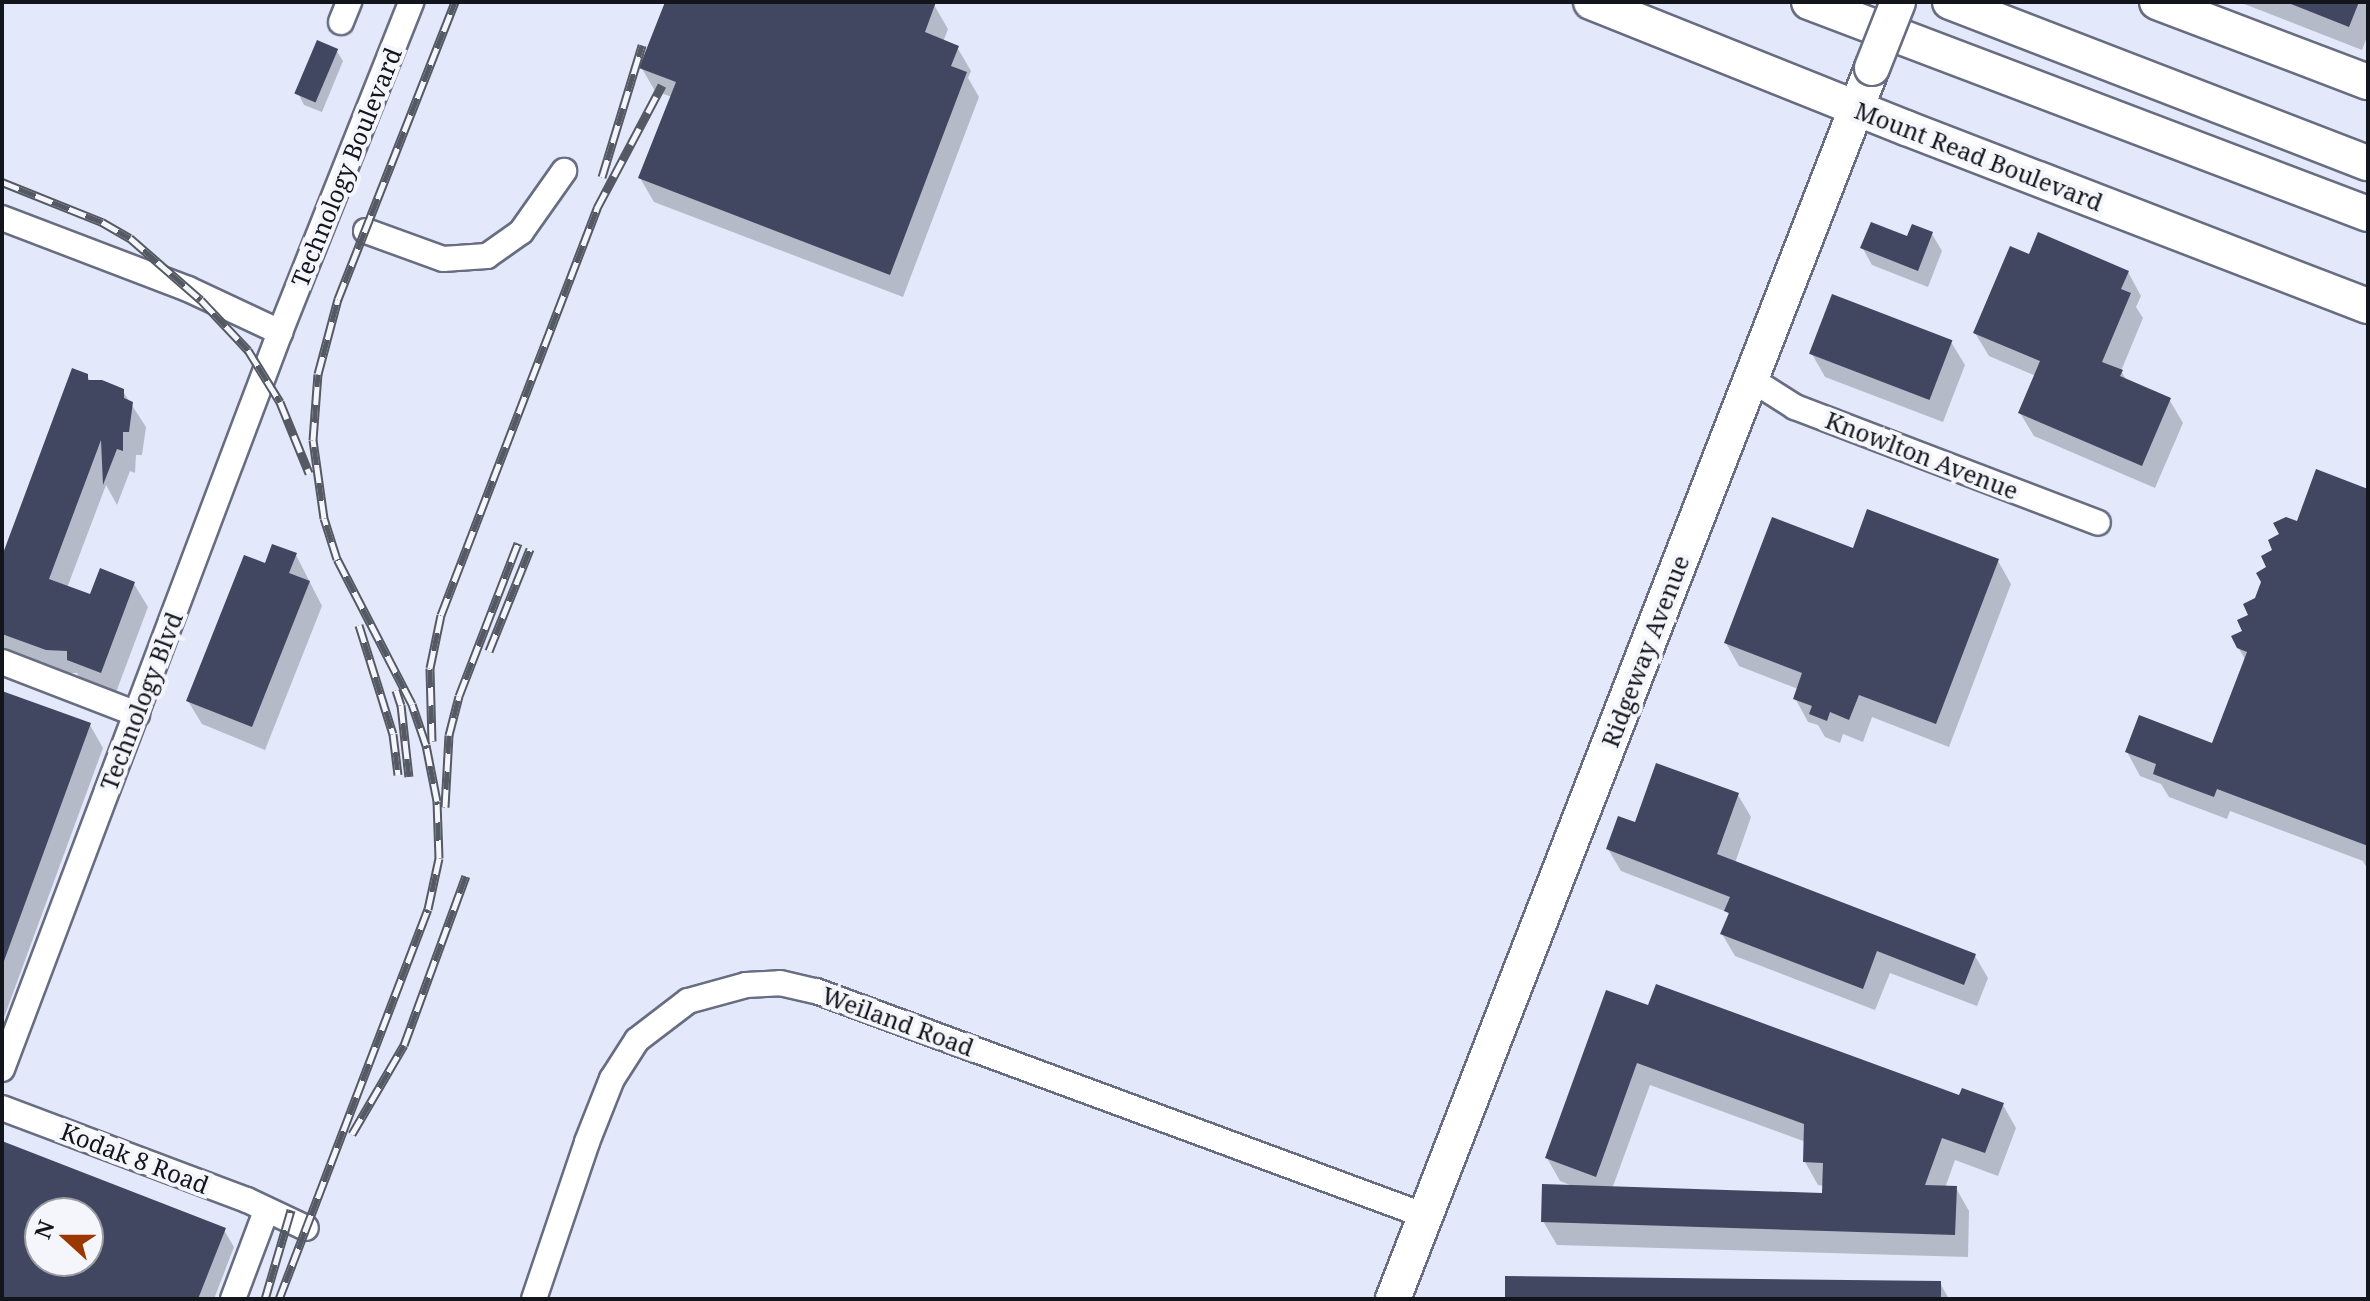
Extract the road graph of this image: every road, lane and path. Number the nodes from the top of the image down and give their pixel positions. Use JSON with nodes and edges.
{"nodes":[{"id":1,"x":411,"y":2,"type":"edge"},
{"id":2,"x":1591,"y":2,"type":"edge"},
{"id":3,"x":1809,"y":2,"type":"edge"},
{"id":4,"x":1898,"y":2,"type":"edge"},
{"id":5,"x":1950,"y":2,"type":"edge"},
{"id":6,"x":2157,"y":2,"type":"edge"},
{"id":7,"x":2368,"y":82,"type":"edge"},
{"id":8,"x":1857,"y":108,"type":"junction"},
{"id":9,"x":2368,"y":163,"type":"edge"},
{"id":10,"x":564,"y":171,"type":"dead end"},
{"id":11,"x":2368,"y":214,"type":"edge"},
{"id":12,"x":2,"y":218,"type":"edge"},
{"id":13,"x":366,"y":231,"type":"dead end"},
{"id":14,"x":2368,"y":306,"type":"edge"},
{"id":15,"x":280,"y":332,"type":"junction"},
{"id":16,"x":1751,"y":379,"type":"junction"},
{"id":17,"x":2098,"y":523,"type":"dead end"},
{"id":18,"x":2,"y":662,"type":"edge"},
{"id":19,"x":137,"y":714,"type":"junction"},
{"id":20,"x":2,"y":1069,"type":"edge"},
{"id":21,"x":2,"y":1108,"type":"edge"},
{"id":22,"x":266,"y":1211,"type":"junction"},
{"id":23,"x":1426,"y":1216,"type":"junction"},
{"id":24,"x":306,"y":1228,"type":"dead end"},
{"id":25,"x":233,"y":1299,"type":"edge"},
{"id":26,"x":534,"y":1299,"type":"edge"},
{"id":27,"x":1393,"y":1299,"type":"edge"}],
"edges":[{"from":1,"to":15,"type":"street","name":"Technology Boulevard"},
{"from":2,"to":8,"type":"main road","name":"Mount Read Boulevard"},
{"from":3,"to":11,"type":"main road"},
{"from":4,"to":8,"type":"main road","name":"Ridgeway Avenue","bridge":true},
{"from":5,"to":9,"type":"main road"},
{"from":6,"to":7,"type":"main road"},
{"from":8,"to":14,"type":"main road","name":"Mount Read Boulevard"},
{"from":8,"to":16,"type":"main road","name":"Ridgeway Avenue"},
{"from":10,"to":13,"type":"street"},
{"from":12,"to":15,"type":"street"},
{"from":15,"to":19,"type":"street","name":"Technology Blvd"},
{"from":16,"to":17,"type":"street","name":"Knowlton Avenue"},
{"from":16,"to":23,"type":"main road","name":"Ridgeway Avenue"},
{"from":18,"to":19,"type":"street"},
{"from":19,"to":20,"type":"street","name":"Technology Blvd"},
{"from":21,"to":22,"type":"street","name":"Kodak 8 Road"},
{"from":22,"to":24,"type":"street","name":"Kodak 8 Road"},
{"from":22,"to":25,"type":"street"},
{"from":23,"to":26,"type":"street","name":"Weiland Road"},
{"from":23,"to":27,"type":"main road","name":"Ridgeway Avenue"}]}
